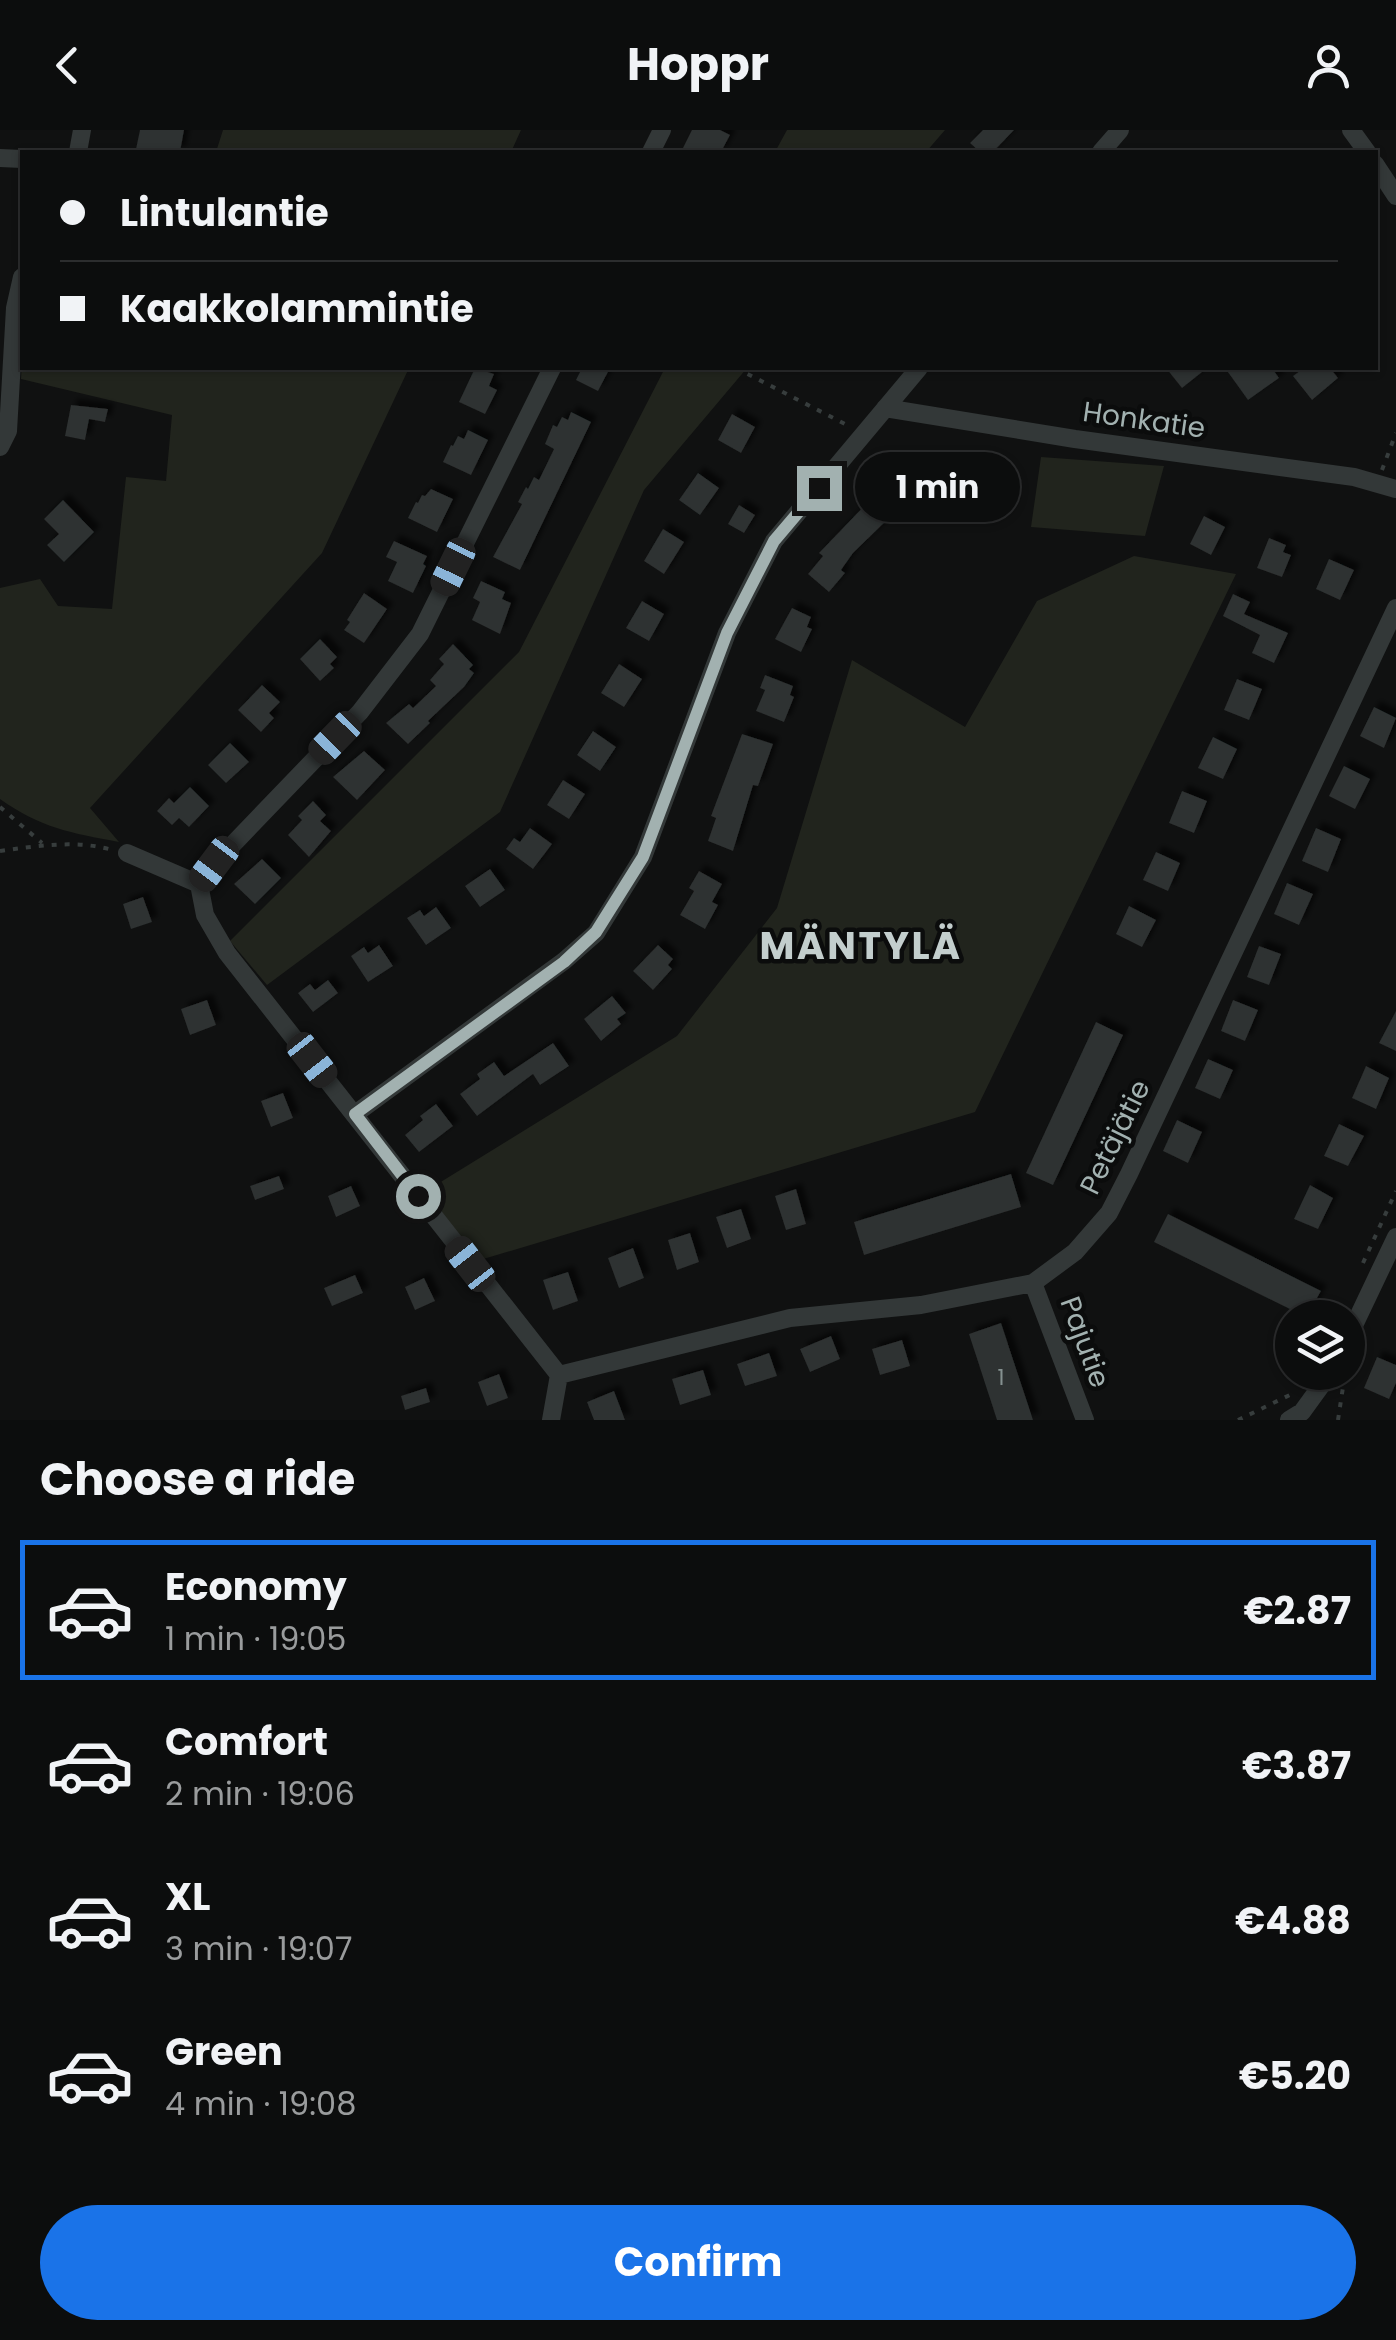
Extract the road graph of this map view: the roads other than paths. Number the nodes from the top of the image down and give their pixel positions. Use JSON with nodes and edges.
{"nodes":[{"id":1,"x":1120,"y":130,"type":"edge"},
{"id":2,"x":1103,"y":150,"type":"edge"},
{"id":3,"x":1378,"y":169,"type":"edge"},
{"id":4,"x":1396,"y":196,"type":"edge"},
{"id":5,"x":20,"y":287,"type":"edge"},
{"id":6,"x":551,"y":370,"type":"edge"},
{"id":7,"x":917,"y":370,"type":"edge"},
{"id":8,"x":885,"y":408,"type":"junction"},
{"id":9,"x":0,"y":447,"type":"edge"},
{"id":10,"x":1396,"y":489,"type":"edge"},
{"id":11,"x":1396,"y":608,"type":"edge"},
{"id":12,"x":127,"y":853,"type":"road end"},
{"id":13,"x":199,"y":884,"type":"junction"},
{"id":14,"x":355,"y":1114,"type":"junction"},
{"id":15,"x":1396,"y":1238,"type":"edge"},
{"id":16,"x":1033,"y":1284,"type":"junction"},
{"id":17,"x":1365,"y":1303,"type":"edge"},
{"id":18,"x":559,"y":1375,"type":"junction"},
{"id":19,"x":1319,"y":1390,"type":"edge"},
{"id":20,"x":1300,"y":1417,"type":"edge"},
{"id":21,"x":550,"y":1420,"type":"edge"},
{"id":22,"x":1085,"y":1420,"type":"edge"}],
"edges":[{"from":1,"to":2,"type":"street"},
{"from":3,"to":4,"type":"street"},
{"from":5,"to":9,"type":"street"},
{"from":6,"to":13,"type":"street"},
{"from":7,"to":8,"type":"street"},
{"from":8,"to":10,"type":"street","name":"Honkatie"},
{"from":8,"to":14,"type":"street"},
{"from":11,"to":16,"type":"street","name":"Petäjätie"},
{"from":12,"to":13,"type":"street"},
{"from":13,"to":14,"type":"street"},
{"from":14,"to":18,"type":"street"},
{"from":15,"to":17,"type":"street"},
{"from":16,"to":18,"type":"street","name":"Petäjätie"},
{"from":16,"to":22,"type":"street","name":"Pajutie"},
{"from":18,"to":21,"type":"street"},
{"from":19,"to":20,"type":"street"}]}
